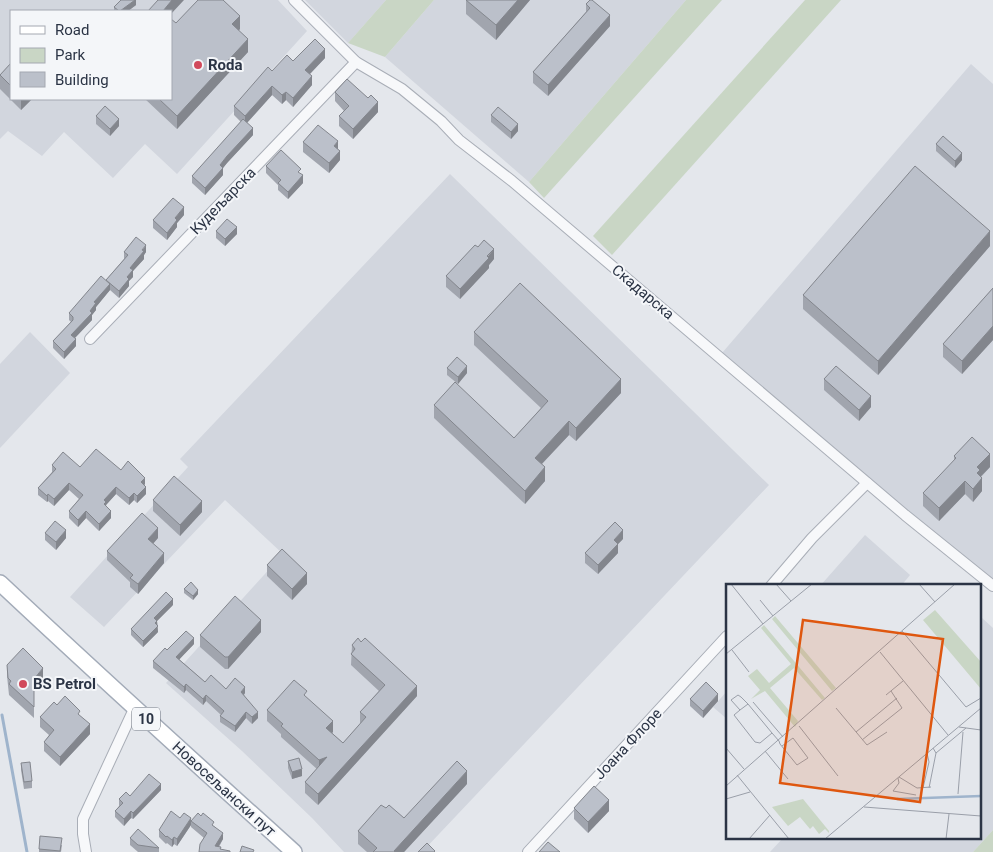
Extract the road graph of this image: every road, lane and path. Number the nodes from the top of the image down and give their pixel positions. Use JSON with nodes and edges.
{"nodes":[{"id":1,"x":294,"y":0,"type":"edge"},
{"id":2,"x":356,"y":62,"type":"junction"},
{"id":3,"x":90,"y":339,"type":"dead end"},
{"id":4,"x":867,"y":484,"type":"junction"},
{"id":5,"x":0,"y":583,"type":"edge"},
{"id":6,"x":773,"y":584,"type":"edge"},
{"id":7,"x":993,"y":586,"type":"edge"},
{"id":8,"x":726,"y":637,"type":"edge"},
{"id":9,"x":134,"y":709,"type":"junction"},
{"id":10,"x":86,"y":852,"type":"edge"},
{"id":11,"x":294,"y":852,"type":"edge"},
{"id":12,"x":528,"y":852,"type":"edge"}],
"edges":[{"from":1,"to":2,"type":"street","name":"Скадарска"},
{"from":2,"to":3,"type":"street","name":"Кудељарска"},
{"from":2,"to":4,"type":"street","name":"Скадарска"},
{"from":4,"to":6,"type":"street"},
{"from":4,"to":7,"type":"street","name":"Скадарска"},
{"from":5,"to":9,"type":"main road","name":"Новосељански пут","number":"10"},
{"from":8,"to":12,"type":"street","name":"Јоана Флоре"},
{"from":9,"to":10,"type":"street"},
{"from":9,"to":11,"type":"main road","name":"Новосељански пут","number":"10"}]}
